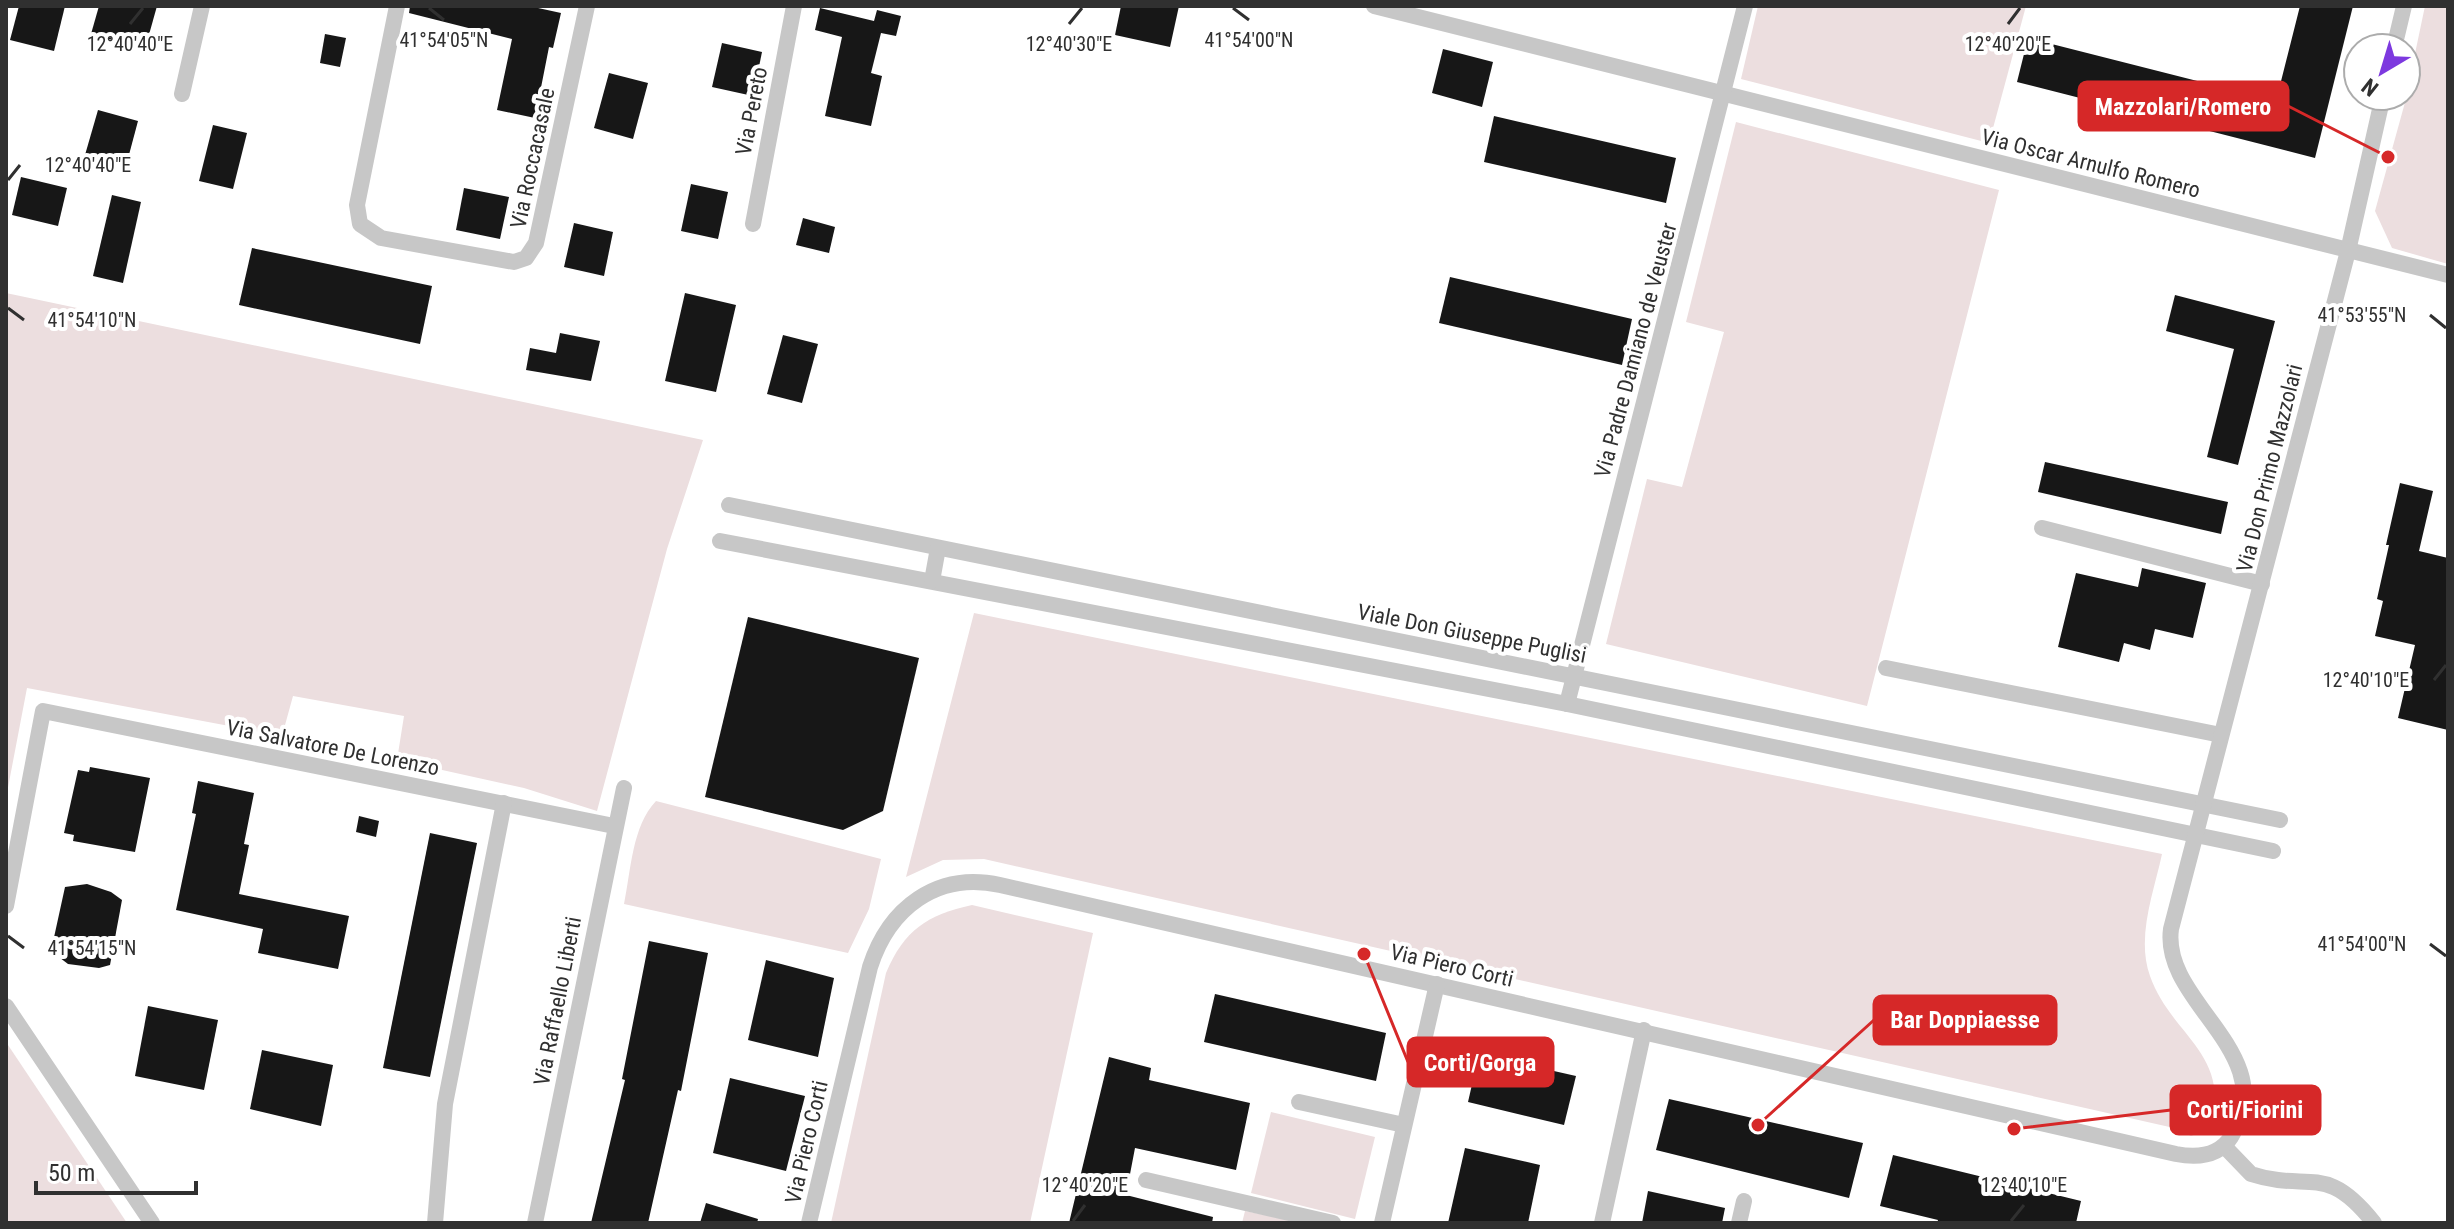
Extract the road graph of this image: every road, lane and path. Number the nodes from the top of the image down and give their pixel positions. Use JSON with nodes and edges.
{"nodes":[{"id":1,"x":202,"y":6,"type":"edge"},
{"id":2,"x":397,"y":6,"type":"edge"},
{"id":3,"x":587,"y":6,"type":"edge"},
{"id":4,"x":794,"y":6,"type":"edge"},
{"id":5,"x":1374,"y":6,"type":"edge"},
{"id":6,"x":1745,"y":6,"type":"edge"},
{"id":7,"x":2404,"y":6,"type":"edge"},
{"id":8,"x":2398,"y":32,"type":"edge"},
{"id":9,"x":1724,"y":93,"type":"junction"},
{"id":10,"x":182,"y":94,"type":"dead end"},
{"id":11,"x":2379,"y":112,"type":"edge"},
{"id":12,"x":753,"y":224,"type":"dead end"},
{"id":13,"x":2348,"y":251,"type":"junction"},
{"id":14,"x":2448,"y":275,"type":"edge"},
{"id":15,"x":729,"y":505,"type":"dead end"},
{"id":16,"x":2042,"y":528,"type":"dead end"},
{"id":17,"x":720,"y":541,"type":"dead end"},
{"id":18,"x":938,"y":548,"type":"junction"},
{"id":19,"x":932,"y":581,"type":"junction"},
{"id":20,"x":2262,"y":584,"type":"junction"},
{"id":21,"x":1886,"y":668,"type":"dead end"},
{"id":22,"x":1573,"y":676,"type":"junction"},
{"id":23,"x":1567,"y":704,"type":"junction"},
{"id":24,"x":2221,"y":735,"type":"junction"},
{"id":25,"x":624,"y":788,"type":"dead end"},
{"id":26,"x":504,"y":803,"type":"junction"},
{"id":27,"x":2206,"y":803,"type":"junction"},
{"id":28,"x":2280,"y":820,"type":"dead end"},
{"id":29,"x":614,"y":826,"type":"junction"},
{"id":30,"x":2196,"y":835,"type":"junction"},
{"id":31,"x":2273,"y":851,"type":"dead end"},
{"id":32,"x":6,"y":906,"type":"edge"},
{"id":33,"x":1437,"y":984,"type":"junction"},
{"id":34,"x":6,"y":1006,"type":"edge"},
{"id":35,"x":1644,"y":1030,"type":"junction"},
{"id":36,"x":1299,"y":1102,"type":"dead end"},
{"id":37,"x":1404,"y":1125,"type":"junction"},
{"id":38,"x":2224,"y":1146,"type":"junction"},
{"id":39,"x":1146,"y":1180,"type":"dead end"},
{"id":40,"x":1744,"y":1201,"type":"dead end"},
{"id":41,"x":152,"y":1223,"type":"edge"},
{"id":42,"x":435,"y":1223,"type":"edge"},
{"id":43,"x":535,"y":1223,"type":"edge"},
{"id":44,"x":809,"y":1223,"type":"edge"},
{"id":45,"x":1333,"y":1223,"type":"edge"},
{"id":46,"x":1382,"y":1223,"type":"edge"},
{"id":47,"x":1602,"y":1223,"type":"edge"},
{"id":48,"x":1739,"y":1223,"type":"edge"},
{"id":49,"x":2374,"y":1223,"type":"edge"}],
"edges":[{"from":1,"to":10,"type":"street"},
{"from":2,"to":3,"type":"street","name":"Via Roccacasale"},
{"from":4,"to":12,"type":"street","name":"Via Pereto"},
{"from":5,"to":9,"type":"street","name":"Via Oscar Arnulfo Romero"},
{"from":6,"to":9,"type":"street","name":"Via Padre Damiano de Veuster"},
{"from":7,"to":8,"type":"street"},
{"from":9,"to":13,"type":"street","name":"Via Oscar Arnulfo Romero"},
{"from":9,"to":22,"type":"street","name":"Via Padre Damiano de Veuster"},
{"from":11,"to":13,"type":"street","name":"Via Don Primo Mazzolari"},
{"from":13,"to":14,"type":"street","name":"Via Oscar Arnulfo Romero"},
{"from":13,"to":20,"type":"street","name":"Via Don Primo Mazzolari"},
{"from":15,"to":18,"type":"street","name":"Viale Don Giuseppe Puglisi"},
{"from":16,"to":20,"type":"street"},
{"from":17,"to":19,"type":"street"},
{"from":18,"to":19,"type":"street"},
{"from":18,"to":22,"type":"street","name":"Viale Don Giuseppe Puglisi"},
{"from":19,"to":23,"type":"street"},
{"from":20,"to":24,"type":"street","name":"Via Don Primo Mazzolari"},
{"from":21,"to":24,"type":"street"},
{"from":22,"to":23,"type":"street","name":"Via Padre Damiano de Veuster"},
{"from":22,"to":27,"type":"street","name":"Viale Don Giuseppe Puglisi"},
{"from":23,"to":30,"type":"street"},
{"from":24,"to":27,"type":"street","name":"Via Don Primo Mazzolari"},
{"from":25,"to":29,"type":"street","name":"Via Raffaello Liberti"},
{"from":26,"to":29,"type":"street","name":"Via Salvatore De Lorenzo"},
{"from":26,"to":32,"type":"street","name":"Via Salvatore De Lorenzo"},
{"from":26,"to":42,"type":"street"},
{"from":27,"to":28,"type":"street","name":"Viale Don Giuseppe Puglisi"},
{"from":27,"to":30,"type":"street","name":"Via Don Primo Mazzolari"},
{"from":29,"to":43,"type":"street","name":"Via Raffaello Liberti"},
{"from":30,"to":31,"type":"street"},
{"from":30,"to":38,"type":"street","name":"Via Don Primo Mazzolari"},
{"from":33,"to":35,"type":"street","name":"Via Piero Corti"},
{"from":33,"to":37,"type":"street"},
{"from":33,"to":44,"type":"street","name":"Via Piero Corti"},
{"from":34,"to":41,"type":"street"},
{"from":35,"to":38,"type":"street","name":"Via Piero Corti"},
{"from":35,"to":47,"type":"street"},
{"from":36,"to":37,"type":"street"},
{"from":37,"to":46,"type":"street"},
{"from":38,"to":49,"type":"street"},
{"from":39,"to":45,"type":"street"},
{"from":40,"to":48,"type":"street"}]}
